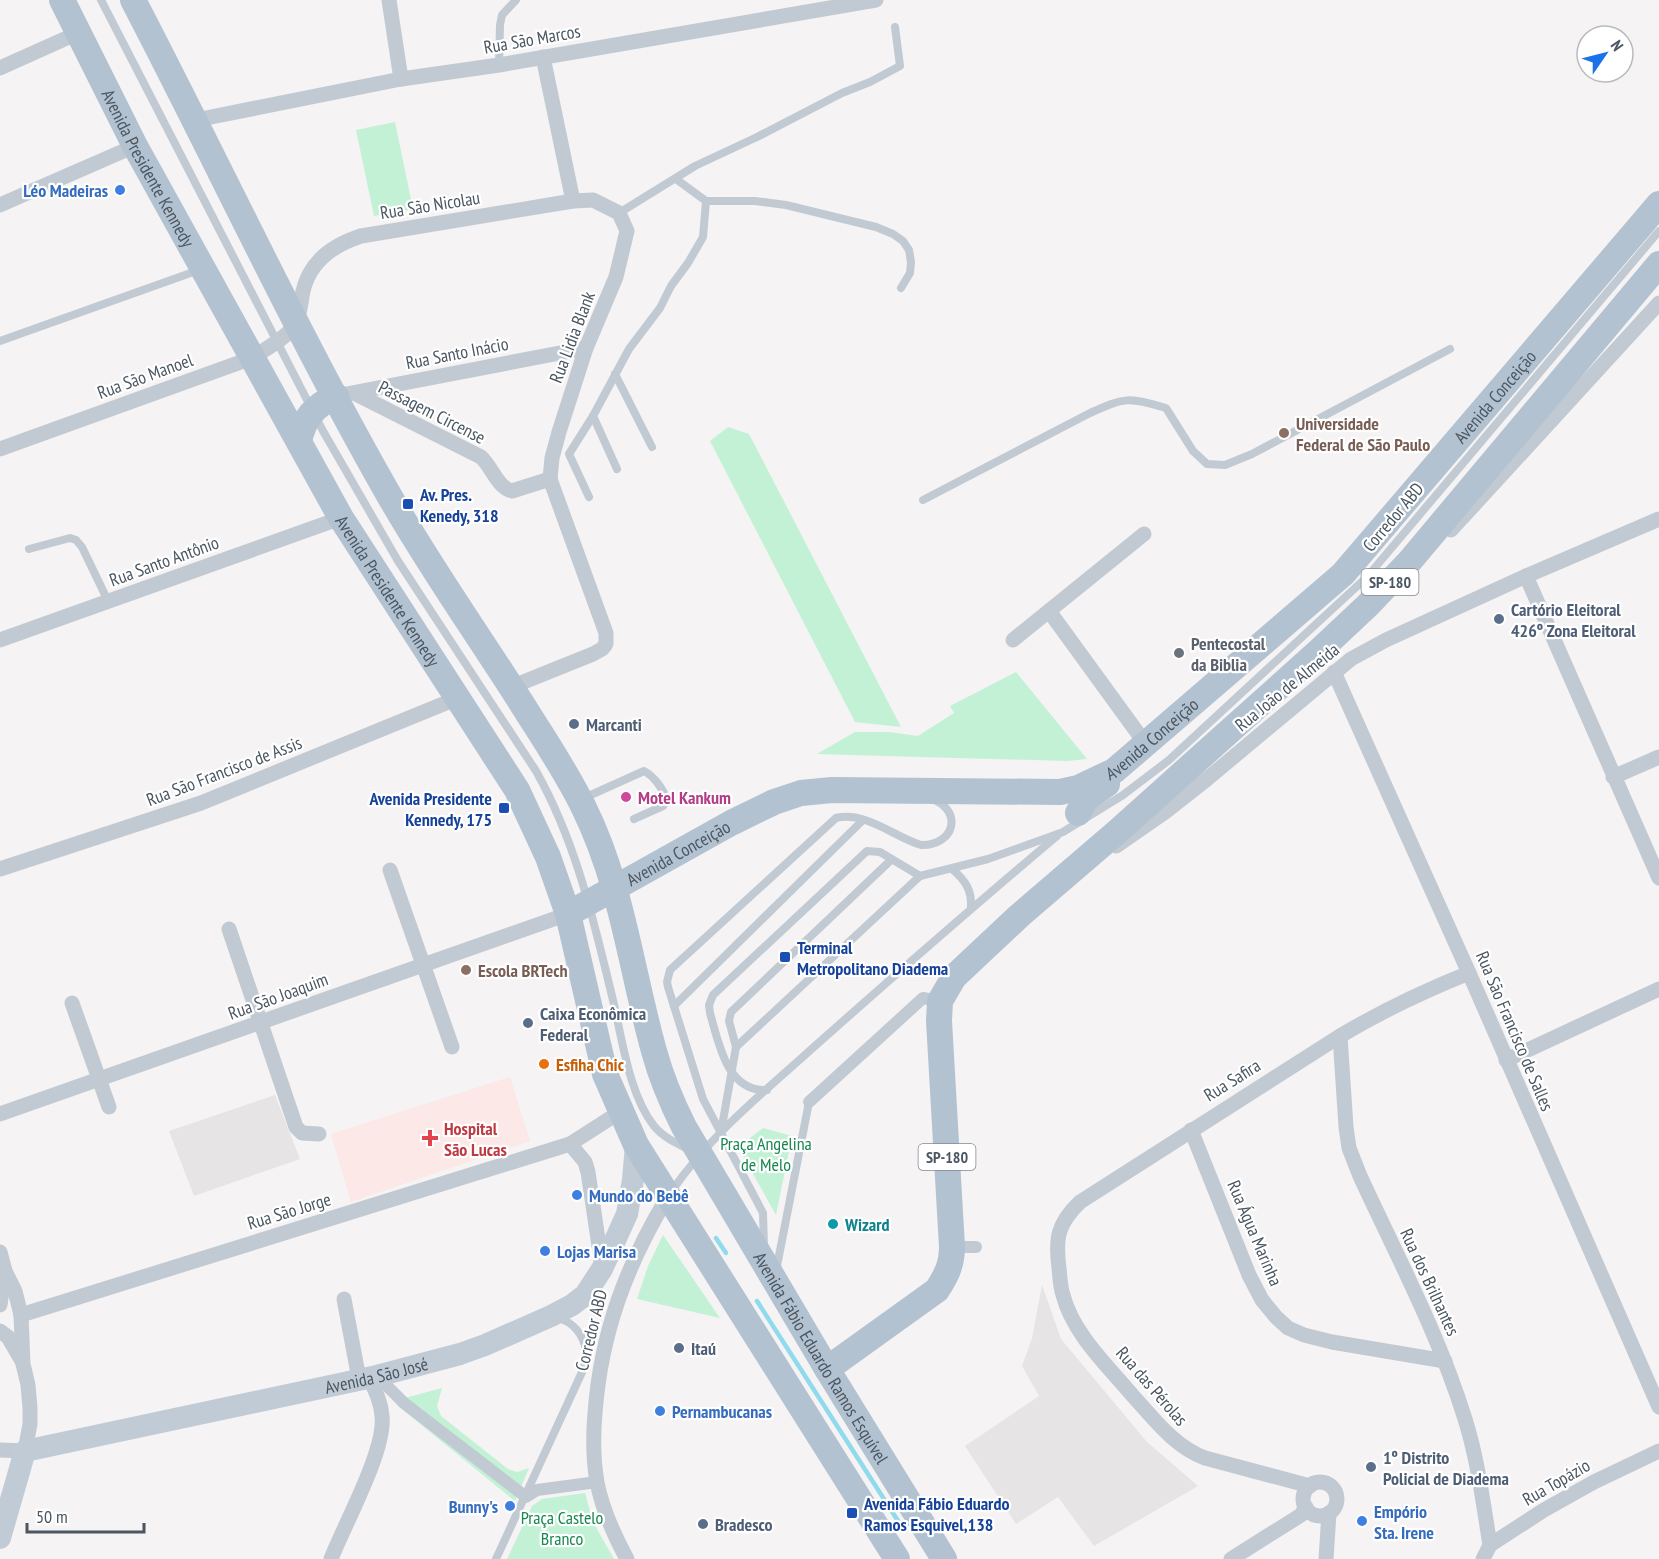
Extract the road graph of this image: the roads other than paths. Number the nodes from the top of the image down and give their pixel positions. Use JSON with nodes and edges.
{"nodes":[{"id":1,"x":62,"y":0,"type":"edge"},
{"id":2,"x":101,"y":0,"type":"edge"},
{"id":3,"x":133,"y":0,"type":"edge"},
{"id":4,"x":389,"y":0,"type":"edge"},
{"id":5,"x":516,"y":0,"type":"edge"},
{"id":6,"x":876,"y":0,"type":"edge"},
{"id":7,"x":895,"y":27,"type":"dead end"},
{"id":8,"x":78,"y":33,"type":"junction"},
{"id":9,"x":543,"y":57,"type":"junction"},
{"id":10,"x":499,"y":66,"type":"junction"},
{"id":11,"x":0,"y":68,"type":"edge"},
{"id":12,"x":401,"y":79,"type":"junction"},
{"id":13,"x":196,"y":120,"type":"junction"},
{"id":14,"x":135,"y":146,"type":"junction"},
{"id":15,"x":676,"y":179,"type":"junction"},
{"id":16,"x":573,"y":201,"type":"junction"},
{"id":17,"x":706,"y":201,"type":"junction"},
{"id":18,"x":1659,"y":204,"type":"edge"},
{"id":19,"x":0,"y":205,"type":"edge"},
{"id":20,"x":619,"y":213,"type":"junction"},
{"id":21,"x":1659,"y":231,"type":"edge"},
{"id":22,"x":1659,"y":264,"type":"edge"},
{"id":23,"x":202,"y":270,"type":"junction"},
{"id":24,"x":902,"y":288,"type":"dead end"},
{"id":25,"x":1659,"y":303,"type":"edge"},
{"id":26,"x":287,"y":333,"type":"junction"},
{"id":27,"x":0,"y":341,"type":"edge"},
{"id":28,"x":586,"y":348,"type":"junction"},
{"id":29,"x":1450,"y":349,"type":"dead end"},
{"id":30,"x":252,"y":358,"type":"junction"},
{"id":31,"x":615,"y":374,"type":"junction"},
{"id":32,"x":345,"y":395,"type":"junction"},
{"id":33,"x":313,"y":409,"type":"junction"},
{"id":34,"x":593,"y":416,"type":"junction"},
{"id":35,"x":298,"y":441,"type":"junction"},
{"id":36,"x":652,"y":447,"type":"dead end"},
{"id":37,"x":0,"y":449,"type":"edge"},
{"id":38,"x":617,"y":469,"type":"dead end"},
{"id":39,"x":550,"y":479,"type":"junction"},
{"id":40,"x":590,"y":497,"type":"dead end"},
{"id":41,"x":923,"y":500,"type":"dead end"},
{"id":42,"x":341,"y":518,"type":"junction"},
{"id":43,"x":1659,"y":519,"type":"edge"},
{"id":44,"x":1144,"y":534,"type":"dead end"},
{"id":45,"x":29,"y":549,"type":"dead end"},
{"id":46,"x":1526,"y":576,"type":"junction"},
{"id":47,"x":108,"y":601,"type":"junction"},
{"id":48,"x":1049,"y":611,"type":"junction"},
{"id":49,"x":0,"y":640,"type":"edge"},
{"id":50,"x":1013,"y":640,"type":"dead end"},
{"id":51,"x":1319,"y":651,"type":"junction"},
{"id":52,"x":1334,"y":672,"type":"junction"},
{"id":53,"x":511,"y":687,"type":"junction"},
{"id":54,"x":458,"y":698,"type":"junction"},
{"id":55,"x":1145,"y":743,"type":"junction"},
{"id":56,"x":1659,"y":757,"type":"edge"},
{"id":57,"x":1613,"y":777,"type":"junction"},
{"id":58,"x":911,"y":791,"type":"junction"},
{"id":59,"x":1060,"y":792,"type":"junction"},
{"id":60,"x":580,"y":800,"type":"junction"},
{"id":61,"x":634,"y":819,"type":"dead end"},
{"id":62,"x":863,"y":820,"type":"junction"},
{"id":63,"x":1074,"y":822,"type":"junction"},
{"id":64,"x":1086,"y":858,"type":"junction"},
{"id":65,"x":891,"y":860,"type":"junction"},
{"id":66,"x":0,"y":869,"type":"edge"},
{"id":67,"x":952,"y":869,"type":"junction"},
{"id":68,"x":390,"y":870,"type":"dead end"},
{"id":69,"x":920,"y":876,"type":"junction"},
{"id":70,"x":1659,"y":878,"type":"edge"},
{"id":71,"x":615,"y":887,"type":"junction"},
{"id":72,"x":971,"y":907,"type":"junction"},
{"id":73,"x":579,"y":909,"type":"junction"},
{"id":74,"x":229,"y":929,"type":"dead end"},
{"id":75,"x":423,"y":965,"type":"junction"},
{"id":76,"x":1469,"y":973,"type":"junction"},
{"id":77,"x":1659,"y":988,"type":"edge"},
{"id":78,"x":940,"y":1001,"type":"junction"},
{"id":79,"x":72,"y":1003,"type":"dead end"},
{"id":80,"x":674,"y":1006,"type":"junction"},
{"id":81,"x":261,"y":1023,"type":"junction"},
{"id":82,"x":1340,"y":1036,"type":"junction"},
{"id":83,"x":452,"y":1047,"type":"dead end"},
{"id":84,"x":736,"y":1047,"type":"junction"},
{"id":85,"x":1506,"y":1060,"type":"junction"},
{"id":86,"x":730,"y":1072,"type":"junction"},
{"id":87,"x":99,"y":1080,"type":"junction"},
{"id":88,"x":767,"y":1090,"type":"junction"},
{"id":89,"x":809,"y":1102,"type":"joint"},
{"id":90,"x":109,"y":1107,"type":"dead end"},
{"id":91,"x":620,"y":1112,"type":"junction"},
{"id":92,"x":0,"y":1114,"type":"edge"},
{"id":93,"x":1191,"y":1130,"type":"junction"},
{"id":94,"x":319,"y":1134,"type":"dead end"},
{"id":95,"x":720,"y":1134,"type":"junction"},
{"id":96,"x":570,"y":1144,"type":"junction"},
{"id":97,"x":636,"y":1145,"type":"junction"},
{"id":98,"x":700,"y":1156,"type":"junction"},
{"id":99,"x":667,"y":1198,"type":"junction"},
{"id":100,"x":0,"y":1252,"type":"edge"},
{"id":101,"x":1058,"y":1260,"type":"joint"},
{"id":102,"x":602,"y":1269,"type":"junction"},
{"id":103,"x":5,"y":1271,"type":"junction"},
{"id":104,"x":769,"y":1273,"type":"junction"},
{"id":105,"x":344,"y":1299,"type":"dead end"},
{"id":106,"x":0,"y":1305,"type":"edge"},
{"id":107,"x":21,"y":1315,"type":"junction"},
{"id":108,"x":551,"y":1316,"type":"junction"},
{"id":109,"x":0,"y":1331,"type":"edge"},
{"id":110,"x":1446,"y":1361,"type":"junction"},
{"id":111,"x":23,"y":1364,"type":"junction"},
{"id":112,"x":827,"y":1369,"type":"junction"},
{"id":113,"x":368,"y":1377,"type":"junction"},
{"id":114,"x":1659,"y":1407,"type":"edge"},
{"id":115,"x":0,"y":1450,"type":"edge"},
{"id":116,"x":25,"y":1451,"type":"junction"},
{"id":117,"x":1659,"y":1451,"type":"edge"},
{"id":118,"x":597,"y":1482,"type":"junction"},
{"id":119,"x":1310,"y":1485,"type":"junction"},
{"id":120,"x":526,"y":1497,"type":"junction"},
{"id":121,"x":1306,"y":1507,"type":"junction"},
{"id":122,"x":1329,"y":1513,"type":"junction"},
{"id":123,"x":0,"y":1538,"type":"edge"},
{"id":124,"x":1490,"y":1545,"type":"junction"},
{"id":125,"x":936,"y":1556,"type":"edge"},
{"id":126,"x":331,"y":1559,"type":"edge"},
{"id":127,"x":496,"y":1559,"type":"edge"},
{"id":128,"x":627,"y":1559,"type":"edge"},
{"id":129,"x":897,"y":1559,"type":"edge"},
{"id":130,"x":1231,"y":1559,"type":"edge"},
{"id":131,"x":1326,"y":1559,"type":"edge"},
{"id":132,"x":1483,"y":1559,"type":"edge"}],
"edges":[{"from":1,"to":8,"type":"main road","name":"Avenida Presidente Kennedy"},
{"from":2,"to":26,"type":"lane"},
{"from":3,"to":13,"type":"main road"},
{"from":4,"to":12,"type":"street"},
{"from":5,"to":10,"type":"lane"},
{"from":6,"to":9,"type":"street","name":"Rua São Marcos"},
{"from":7,"to":15,"type":"lane"},
{"from":8,"to":11,"type":"street"},
{"from":8,"to":14,"type":"main road","name":"Avenida Presidente Kennedy"},
{"from":9,"to":10,"type":"street","name":"Rua São Marcos"},
{"from":9,"to":16,"type":"street"},
{"from":10,"to":12,"type":"street","name":"Rua São Marcos"},
{"from":12,"to":13,"type":"street","name":"Rua São Marcos"},
{"from":13,"to":26,"type":"main road"},
{"from":14,"to":19,"type":"street"},
{"from":14,"to":23,"type":"main road","name":"Avenida Presidente Kennedy"},
{"from":15,"to":17,"type":"lane"},
{"from":15,"to":20,"type":"lane"},
{"from":16,"to":20,"type":"street","name":"Rua São Nicolau"},
{"from":16,"to":26,"type":"street","name":"Rua São Nicolau"},
{"from":17,"to":24,"type":"lane"},
{"from":17,"to":31,"type":"lane"},
{"from":18,"to":55,"type":"main road","name":"Avenida Conceição","number":"SP-180"},
{"from":20,"to":28,"type":"street","name":"Rua Lidia Blank"},
{"from":21,"to":63,"type":"lane","name":"Corredor ABD"},
{"from":22,"to":51,"type":"main road","number":"SP-180"},
{"from":23,"to":27,"type":"lane"},
{"from":23,"to":30,"type":"main road","name":"Avenida Presidente Kennedy"},
{"from":25,"to":51,"type":"street"},
{"from":26,"to":30,"type":"street","name":"Rua São Manoel"},
{"from":26,"to":32,"type":"main road"},
{"from":26,"to":33,"type":"lane"},
{"from":28,"to":32,"type":"street","name":"Rua Santo Inácio"},
{"from":28,"to":39,"type":"street","name":"Rua Lidia Blank"},
{"from":29,"to":41,"type":"lane"},
{"from":30,"to":35,"type":"main road","name":"Avenida Presidente Kennedy"},
{"from":30,"to":37,"type":"street","name":"Rua São Manoel"},
{"from":31,"to":34,"type":"lane"},
{"from":31,"to":36,"type":"lane"},
{"from":32,"to":33,"type":"main road"},
{"from":32,"to":39,"type":"street","name":"Passagem Circense"},
{"from":32,"to":53,"type":"main road"},
{"from":33,"to":35,"type":"main road"},
{"from":33,"to":73,"type":"lane"},
{"from":34,"to":38,"type":"lane"},
{"from":34,"to":40,"type":"lane"},
{"from":35,"to":42,"type":"main road","name":"Avenida Presidente Kennedy"},
{"from":39,"to":53,"type":"street","name":"Rua Lidia Blank"},
{"from":42,"to":47,"type":"street","name":"Rua Santo Antônio"},
{"from":42,"to":54,"type":"main road","name":"Avenida Presidente Kennedy"},
{"from":43,"to":46,"type":"street","name":"Rua João de Almeida"},
{"from":44,"to":48,"type":"street"},
{"from":45,"to":47,"type":"lane"},
{"from":46,"to":52,"type":"street","name":"Rua João de Almeida"},
{"from":46,"to":57,"type":"street"},
{"from":47,"to":49,"type":"street","name":"Rua Santo Antônio"},
{"from":48,"to":50,"type":"street"},
{"from":48,"to":55,"type":"street"},
{"from":51,"to":64,"type":"main road","number":"SP-180"},
{"from":52,"to":64,"type":"street","name":"Rua João de Almeida"},
{"from":52,"to":76,"type":"street","name":"Rua São Francisco de Salles"},
{"from":53,"to":60,"type":"main road"},
{"from":54,"to":66,"type":"street","name":"Rua São Francisco de Assis"},
{"from":54,"to":73,"type":"main road","name":"Avenida Presidente Kennedy"},
{"from":55,"to":59,"type":"main road","name":"Avenida Conceição","number":"SP-180"},
{"from":55,"to":63,"type":"main road"},
{"from":56,"to":57,"type":"street"},
{"from":57,"to":70,"type":"street"},
{"from":58,"to":59,"type":"main road","name":"Avenida Conceição","number":"SP-180"},
{"from":58,"to":62,"type":"lane"},
{"from":58,"to":71,"type":"main road","name":"Avenida Conceição","number":"SP-180"},
{"from":59,"to":63,"type":"main road"},
{"from":60,"to":61,"type":"lane"},
{"from":60,"to":71,"type":"main road"},
{"from":62,"to":80,"type":"lane"},
{"from":62,"to":80,"type":"lane"},
{"from":63,"to":64,"type":"main road"},
{"from":63,"to":67,"type":"lane"},
{"from":63,"to":72,"type":"lane","name":"Corredor ABD"},
{"from":64,"to":78,"type":"main road","number":"SP-180"},
{"from":65,"to":69,"type":"lane"},
{"from":65,"to":84,"type":"lane"},
{"from":65,"to":86,"type":"lane"},
{"from":67,"to":69,"type":"lane"},
{"from":67,"to":72,"type":"lane"},
{"from":68,"to":75,"type":"street"},
{"from":69,"to":84,"type":"lane"},
{"from":71,"to":73,"type":"main road","name":"Avenida Conceição","number":"SP-180"},
{"from":71,"to":98,"type":"main road"},
{"from":72,"to":88,"type":"lane","name":"Corredor ABD"},
{"from":73,"to":75,"type":"street","name":"Rua São Joaquim"},
{"from":73,"to":91,"type":"main road","name":"Avenida Presidente Kennedy"},
{"from":73,"to":98,"type":"lane"},
{"from":74,"to":81,"type":"street"},
{"from":75,"to":81,"type":"street","name":"Rua São Joaquim"},
{"from":75,"to":83,"type":"street"},
{"from":76,"to":82,"type":"street","name":"Rua Safira"},
{"from":76,"to":85,"type":"street","name":"Rua São Francisco de Salles"},
{"from":77,"to":85,"type":"street"},
{"from":78,"to":89,"type":"street"},
{"from":78,"to":112,"type":"main road","number":"SP-180"},
{"from":79,"to":87,"type":"street"},
{"from":80,"to":95,"type":"lane"},
{"from":81,"to":87,"type":"street","name":"Rua São Joaquim"},
{"from":81,"to":94,"type":"street"},
{"from":82,"to":93,"type":"street","name":"Rua Safira"},
{"from":82,"to":110,"type":"street","name":"Rua dos Brilhantes"},
{"from":84,"to":86,"type":"lane"},
{"from":85,"to":114,"type":"street","name":"Rua São Francisco de Salles"},
{"from":86,"to":88,"type":"lane"},
{"from":86,"to":95,"type":"lane"},
{"from":87,"to":90,"type":"street"},
{"from":87,"to":92,"type":"street","name":"Rua São Joaquim"},
{"from":88,"to":95,"type":"lane","name":"Corredor ABD"},
{"from":89,"to":104,"type":"lane"},
{"from":91,"to":96,"type":"street","name":"Rua São Jorge"},
{"from":91,"to":97,"type":"main road","name":"Avenida Presidente Kennedy"},
{"from":93,"to":101,"type":"street","name":"Rua Safira"},
{"from":93,"to":110,"type":"street","name":"Rua Água Marinha"},
{"from":95,"to":98,"type":"lane","name":"Corredor ABD"},
{"from":95,"to":104,"type":"lane"},
{"from":96,"to":102,"type":"street"},
{"from":96,"to":107,"type":"street","name":"Rua São Jorge"},
{"from":97,"to":99,"type":"main road","name":"Avenida Presidente Kennedy"},
{"from":97,"to":102,"type":"main road","name":"Avenida São José"},
{"from":98,"to":99,"type":"lane","name":"Corredor ABD"},
{"from":98,"to":104,"type":"main road","name":"Avenida Fábio Eduardo Ramos Esquível"},
{"from":99,"to":118,"type":"street","name":"Corredor ABD"},
{"from":99,"to":129,"type":"main road"},
{"from":100,"to":103,"type":"street"},
{"from":101,"to":119,"type":"street","name":"Rua das Pérolas"},
{"from":102,"to":108,"type":"main road","name":"Avenida São José"},
{"from":103,"to":106,"type":"street"},
{"from":103,"to":107,"type":"street"},
{"from":104,"to":112,"type":"main road","name":"Avenida Fábio Eduardo Ramos Esquível"},
{"from":105,"to":113,"type":"street"},
{"from":107,"to":111,"type":"street"},
{"from":108,"to":113,"type":"main road","name":"Avenida São José"},
{"from":108,"to":120,"type":"lane"},
{"from":109,"to":111,"type":"street"},
{"from":110,"to":124,"type":"street","name":"Rua dos Brilhantes"},
{"from":111,"to":116,"type":"street"},
{"from":112,"to":125,"type":"main road","name":"Avenida Fábio Eduardo Ramos Esquível"},
{"from":113,"to":116,"type":"main road","name":"Avenida São José"},
{"from":113,"to":120,"type":"street"},
{"from":113,"to":126,"type":"street"},
{"from":115,"to":116,"type":"street","name":"Avenida São José"},
{"from":116,"to":123,"type":"main road"},
{"from":117,"to":124,"type":"street","name":"Rua Topázio"},
{"from":118,"to":120,"type":"street"},
{"from":118,"to":128,"type":"street","name":"Corredor ABD"},
{"from":119,"to":121,"type":"street"},
{"from":119,"to":122,"type":"street"},
{"from":120,"to":127,"type":"lane"},
{"from":121,"to":122,"type":"street"},
{"from":121,"to":130,"type":"street"},
{"from":122,"to":131,"type":"street"},
{"from":124,"to":132,"type":"street","name":"Rua Topázio"}]}
